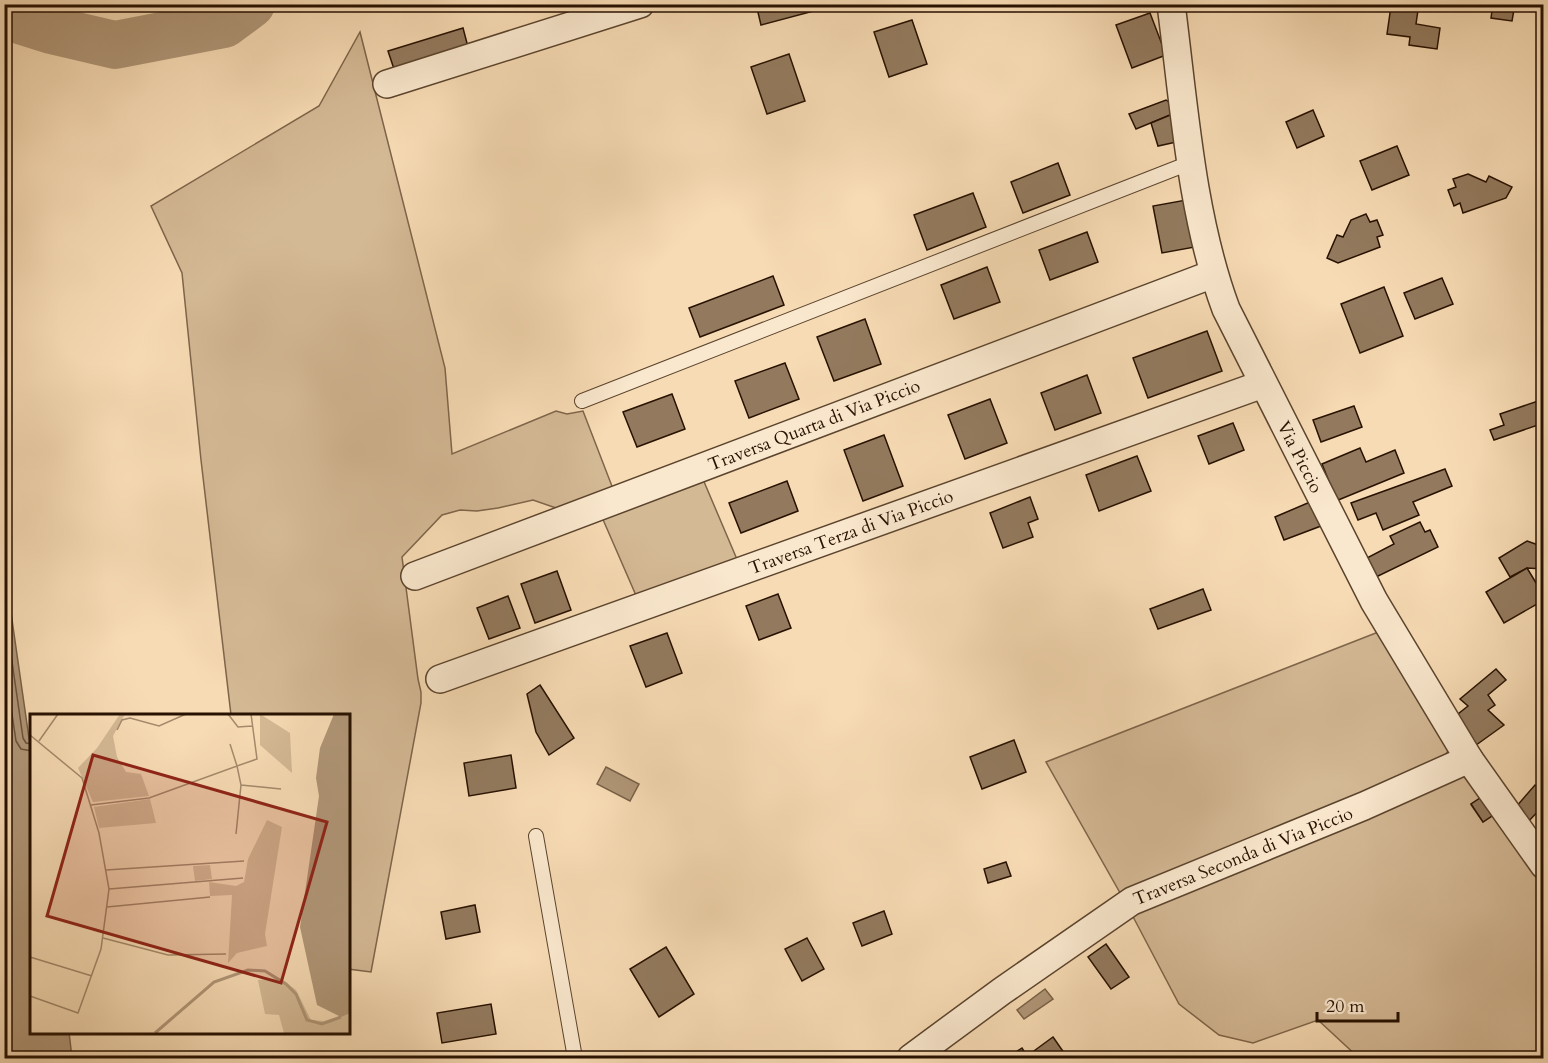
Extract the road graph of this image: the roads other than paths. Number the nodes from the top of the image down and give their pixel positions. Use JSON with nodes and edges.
{"nodes":[{"id":1,"x":640,"y":4,"type":"edge"},
{"id":2,"x":1171,"y":4,"type":"edge"},
{"id":3,"x":387,"y":84,"type":"dead end"},
{"id":4,"x":1192,"y":162,"type":"junction"},
{"id":5,"x":1213,"y":274,"type":"junction"},
{"id":6,"x":1263,"y":384,"type":"junction"},
{"id":7,"x":582,"y":401,"type":"dead end"},
{"id":8,"x":415,"y":576,"type":"dead end"},
{"id":9,"x":440,"y":679,"type":"dead end"},
{"id":10,"x":1469,"y":759,"type":"junction"},
{"id":11,"x":536,"y":836,"type":"dead end"},
{"id":12,"x":1544,"y":865,"type":"edge"},
{"id":13,"x":575,"y":1059,"type":"edge"},
{"id":14,"x":911,"y":1059,"type":"edge"}],
"edges":[{"from":1,"to":3,"type":"street"},
{"from":2,"to":4,"type":"street","name":"Via Piccio"},
{"from":4,"to":5,"type":"street","name":"Via Piccio"},
{"from":4,"to":7,"type":"lane"},
{"from":5,"to":6,"type":"street","name":"Via Piccio"},
{"from":5,"to":8,"type":"street","name":"Traversa Quarta di Via Piccio"},
{"from":6,"to":9,"type":"street","name":"Traversa Terza di Via Piccio"},
{"from":6,"to":10,"type":"street","name":"Via Piccio"},
{"from":10,"to":12,"type":"street","name":"Via Piccio"},
{"from":10,"to":14,"type":"street","name":"Traversa Seconda di Via Piccio"},
{"from":11,"to":13,"type":"lane"}]}
